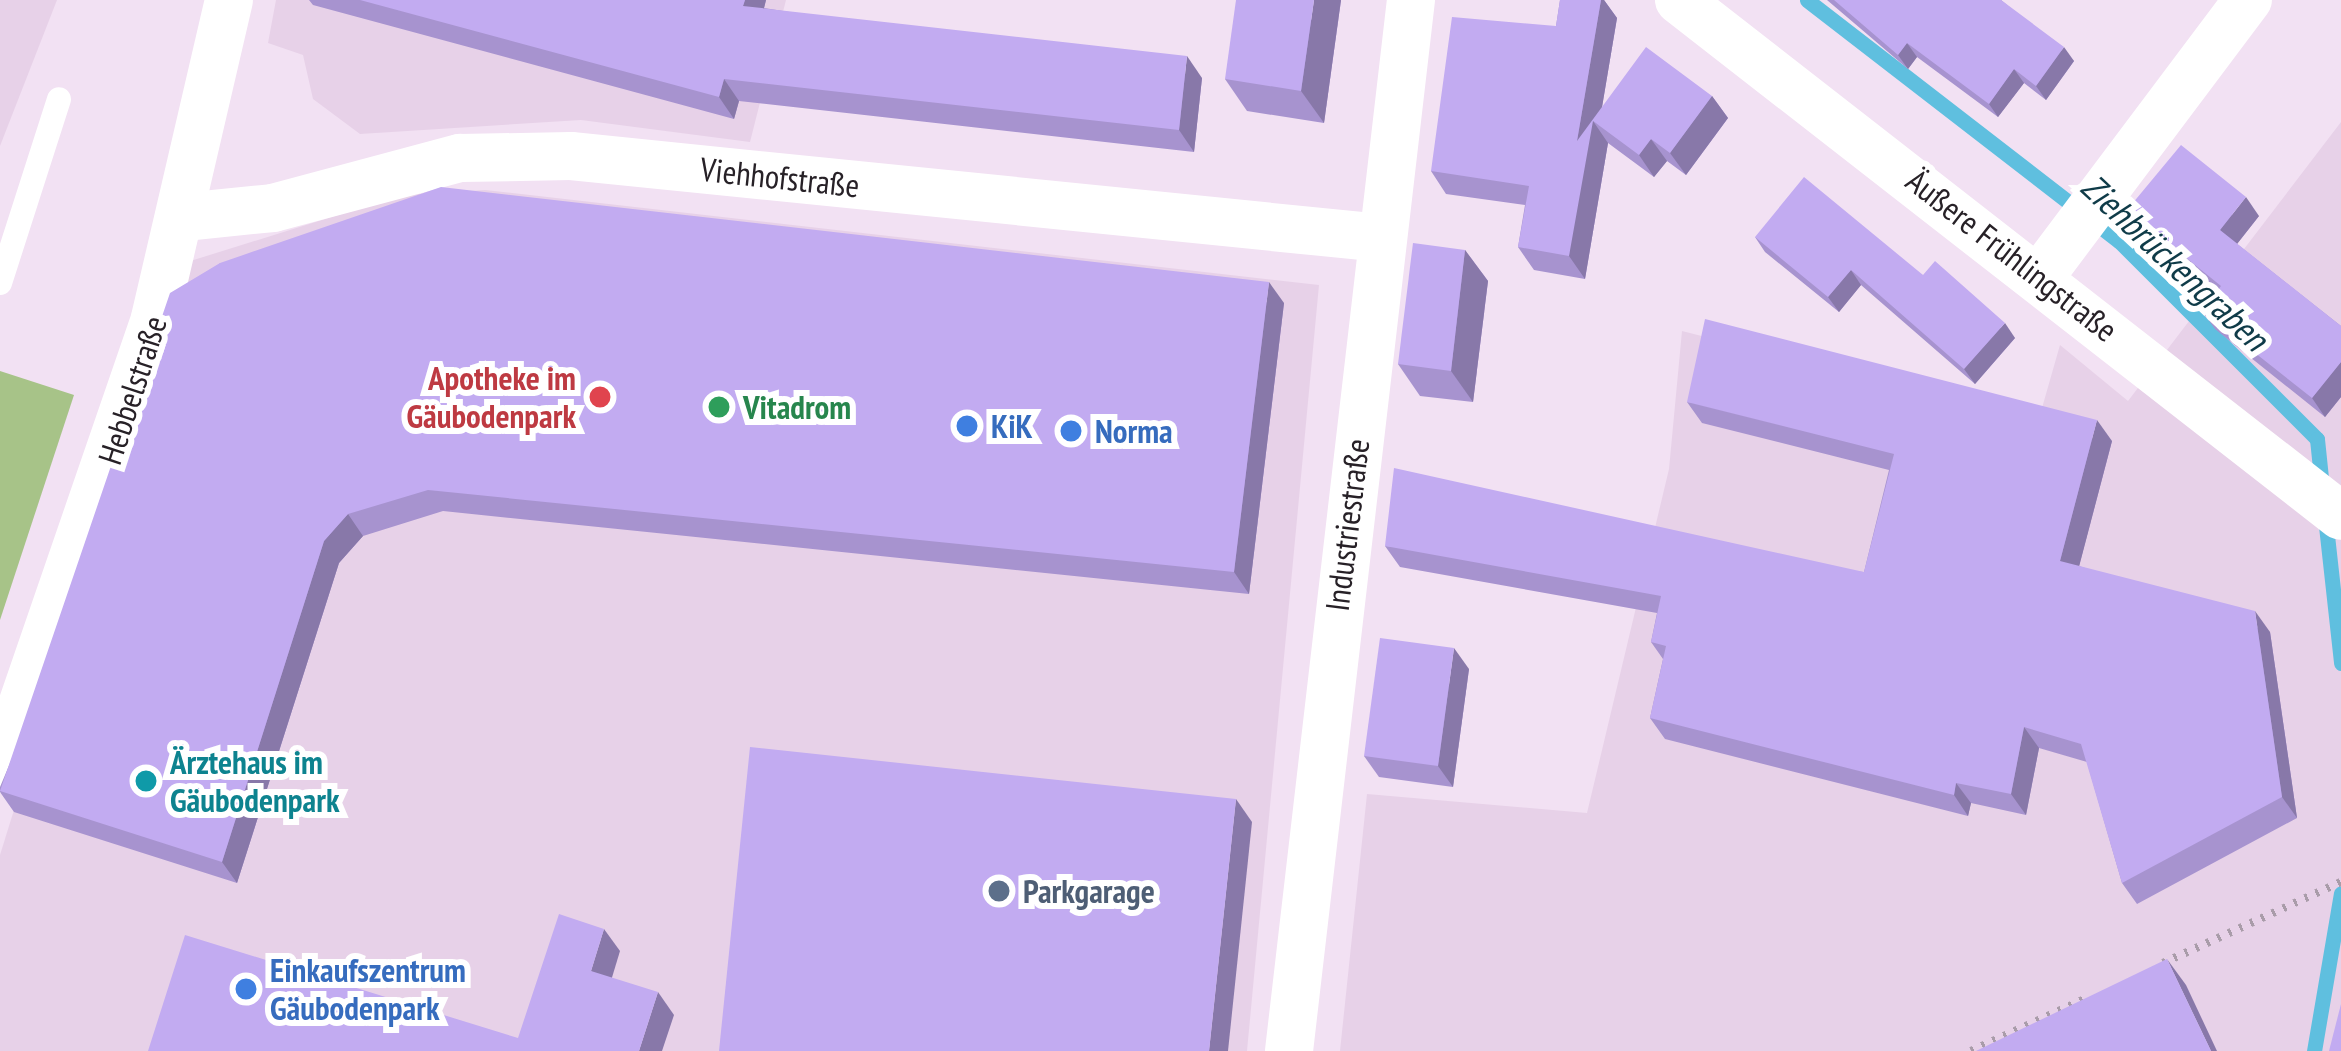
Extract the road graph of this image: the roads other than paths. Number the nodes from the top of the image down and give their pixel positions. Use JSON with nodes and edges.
{"nodes":[{"id":1,"x":229,"y":0,"type":"edge"},
{"id":2,"x":1411,"y":0,"type":"edge"},
{"id":3,"x":1679,"y":0,"type":"edge"},
{"id":4,"x":2248,"y":0,"type":"edge"},
{"id":5,"x":59,"y":99,"type":"dead end"},
{"id":6,"x":184,"y":217,"type":"junction"},
{"id":7,"x":1382,"y":238,"type":"junction"},
{"id":8,"x":2042,"y":274,"type":"junction"},
{"id":9,"x":0,"y":284,"type":"edge"},
{"id":10,"x":2341,"y":516,"type":"edge"},
{"id":11,"x":0,"y":769,"type":"edge"},
{"id":12,"x":1289,"y":1051,"type":"edge"}],
"edges":[{"from":1,"to":6,"type":"street","name":"Hebbelstraße"},
{"from":2,"to":7,"type":"street","name":"Industriestraße"},
{"from":3,"to":8,"type":"street","name":"Äußere Frühlingstraße"},
{"from":4,"to":8,"type":"street"},
{"from":5,"to":9,"type":"lane"},
{"from":6,"to":7,"type":"street","name":"Viehhofstraße"},
{"from":6,"to":11,"type":"street","name":"Hebbelstraße"},
{"from":7,"to":12,"type":"street","name":"Industriestraße"},
{"from":8,"to":10,"type":"street","name":"Äußere Frühlingstraße"}]}
